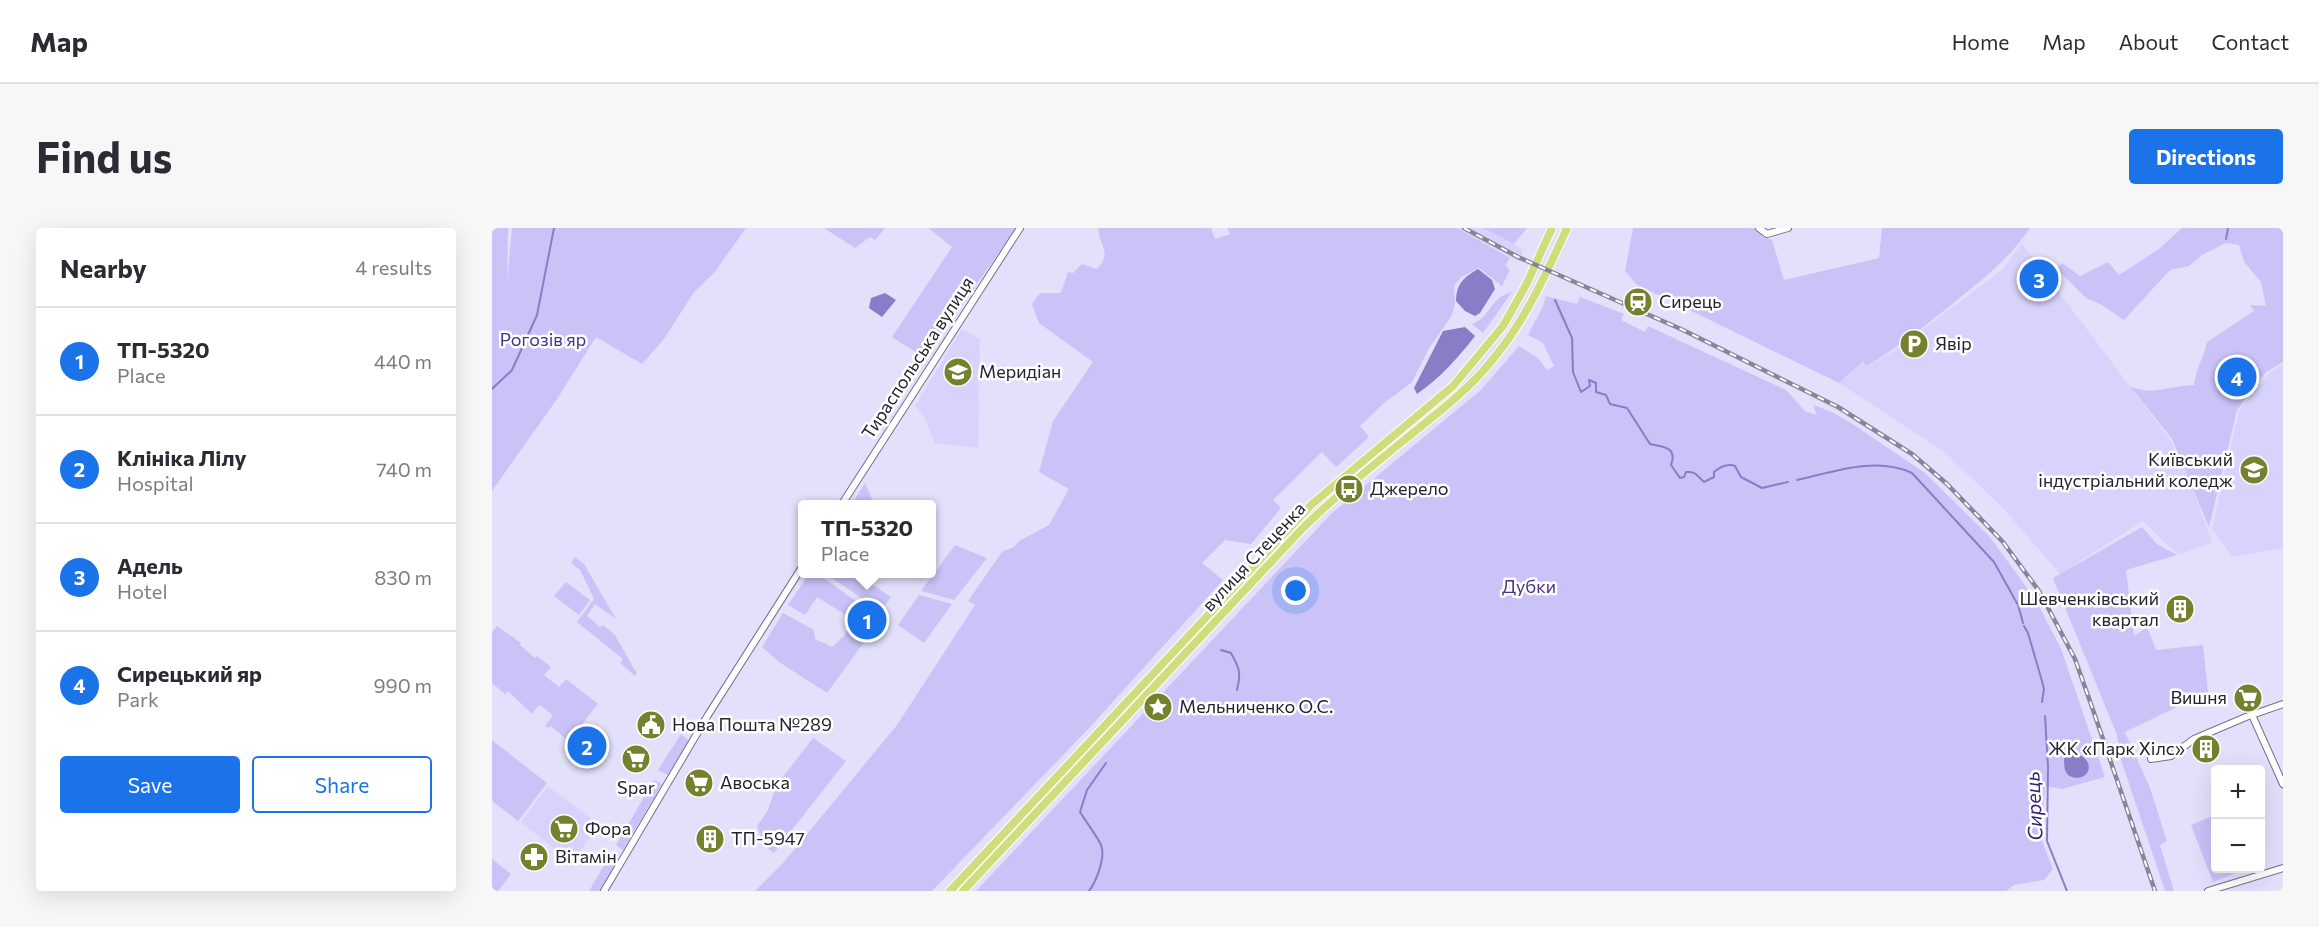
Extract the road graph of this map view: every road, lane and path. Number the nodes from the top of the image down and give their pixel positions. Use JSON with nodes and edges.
{"nodes":[{"id":1,"x":1020,"y":228,"type":"edge"},
{"id":2,"x":1552,"y":228,"type":"edge"},
{"id":3,"x":1567,"y":228,"type":"edge"},
{"id":4,"x":1759,"y":228,"type":"edge"},
{"id":5,"x":1788,"y":228,"type":"edge"},
{"id":6,"x":845,"y":500,"type":"edge"},
{"id":7,"x":798,"y":573,"type":"edge"},
{"id":8,"x":2283,"y":704,"type":"edge"},
{"id":9,"x":2252,"y":714,"type":"junction"},
{"id":10,"x":2151,"y":759,"type":"dead end"},
{"id":11,"x":2283,"y":784,"type":"edge"},
{"id":12,"x":2283,"y":868,"type":"edge"},
{"id":13,"x":604,"y":891,"type":"edge"},
{"id":14,"x":950,"y":891,"type":"edge"},
{"id":15,"x":963,"y":891,"type":"edge"},
{"id":16,"x":2208,"y":891,"type":"edge"}],
"edges":[{"from":1,"to":6,"type":"street","name":"Тираспольська вулиця"},
{"from":2,"to":14,"type":"main road","name":"вулиця Стеценка"},
{"from":3,"to":15,"type":"main road","name":"вулиця Стеценка"},
{"from":4,"to":5,"type":"street"},
{"from":7,"to":13,"type":"street"},
{"from":8,"to":9,"type":"street"},
{"from":9,"to":10,"type":"street"},
{"from":9,"to":11,"type":"street"},
{"from":12,"to":16,"type":"street"}]}
